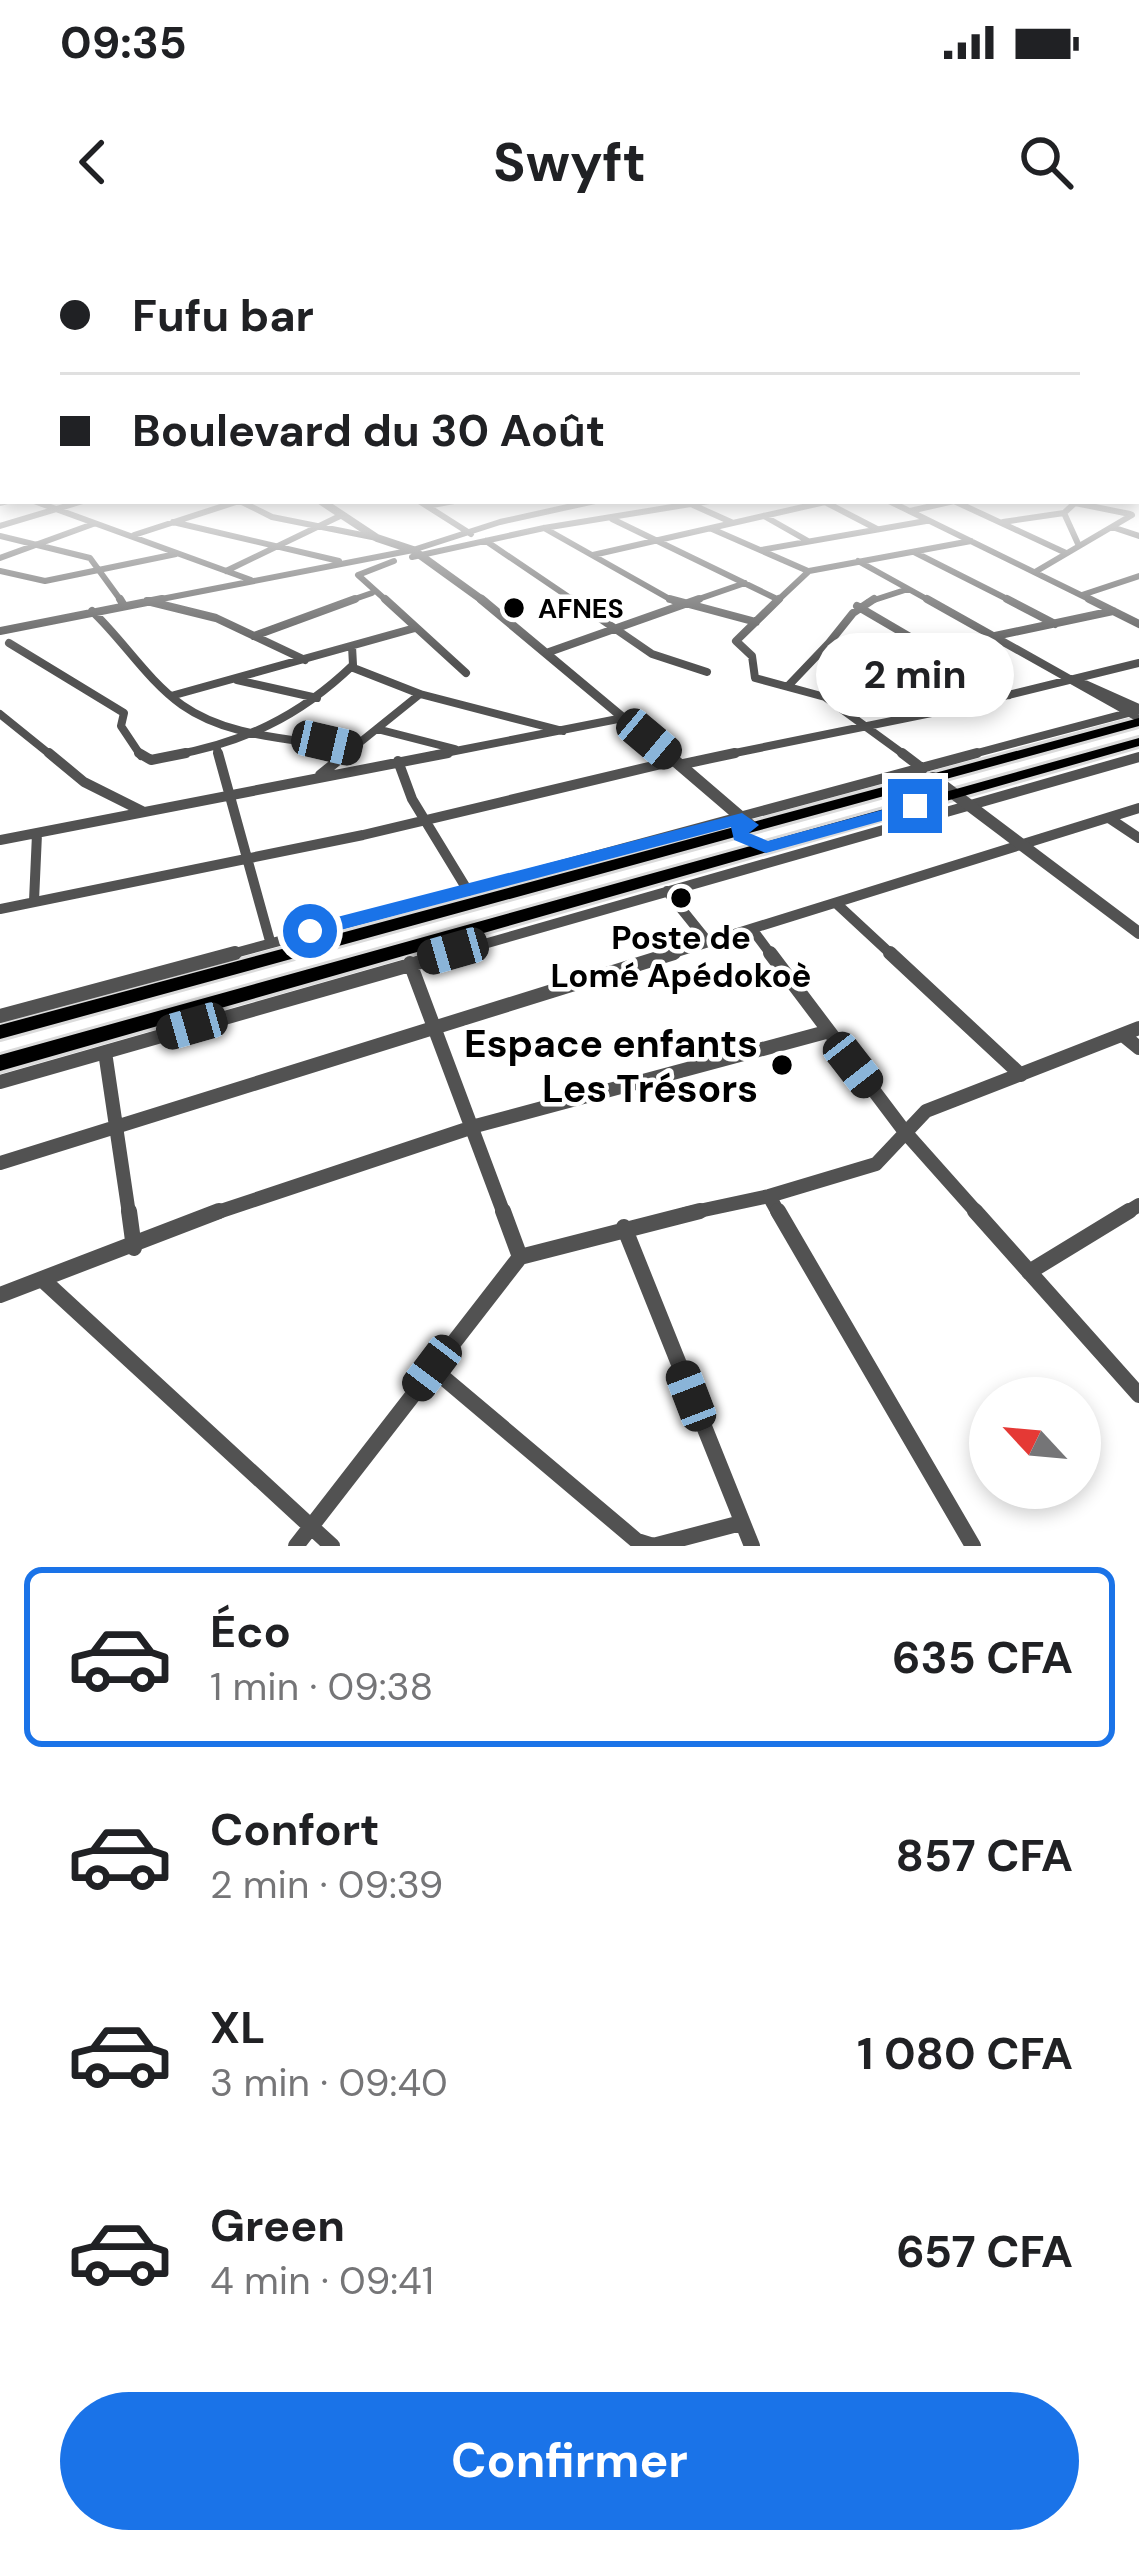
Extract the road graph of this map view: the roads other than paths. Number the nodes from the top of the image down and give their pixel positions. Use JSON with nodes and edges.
{"nodes":[{"id":1,"x":34,"y":543,"type":"edge"},
{"id":2,"x":42,"y":543,"type":"edge"},
{"id":3,"x":151,"y":543,"type":"edge"},
{"id":4,"x":263,"y":543,"type":"edge"},
{"id":5,"x":287,"y":543,"type":"edge"},
{"id":6,"x":390,"y":543,"type":"edge"},
{"id":7,"x":445,"y":543,"type":"edge"},
{"id":8,"x":480,"y":543,"type":"edge"},
{"id":9,"x":487,"y":543,"type":"edge"},
{"id":10,"x":570,"y":543,"type":"edge"},
{"id":11,"x":645,"y":543,"type":"edge"},
{"id":12,"x":664,"y":543,"type":"edge"},
{"id":13,"x":744,"y":543,"type":"edge"},
{"id":14,"x":798,"y":543,"type":"edge"},
{"id":15,"x":961,"y":543,"type":"edge"},
{"id":16,"x":975,"y":543,"type":"edge"},
{"id":17,"x":1046,"y":543,"type":"edge"},
{"id":18,"x":1077,"y":543,"type":"edge"},
{"id":19,"x":1086,"y":543,"type":"edge"},
{"id":20,"x":39,"y":544,"type":"junction"},
{"id":21,"x":280,"y":547,"type":"junction"},
{"id":22,"x":1079,"y":547,"type":"junction"},
{"id":23,"x":760,"y":550,"type":"junction"},
{"id":24,"x":914,"y":552,"type":"junction"},
{"id":25,"x":179,"y":553,"type":"junction"},
{"id":26,"x":416,"y":553,"type":"junction"},
{"id":27,"x":1066,"y":553,"type":"junction"},
{"id":28,"x":593,"y":555,"type":"junction"},
{"id":29,"x":0,"y":558,"type":"edge"},
{"id":30,"x":858,"y":561,"type":"junction"},
{"id":31,"x":348,"y":563,"type":"junction"},
{"id":32,"x":100,"y":570,"type":"junction"},
{"id":33,"x":0,"y":571,"type":"edge"},
{"id":34,"x":226,"y":571,"type":"junction"},
{"id":35,"x":808,"y":571,"type":"junction"},
{"id":36,"x":1035,"y":572,"type":"junction"},
{"id":37,"x":1139,"y":576,"type":"edge"},
{"id":38,"x":251,"y":580,"type":"junction"},
{"id":39,"x":1126,"y":580,"type":"junction"},
{"id":40,"x":746,"y":583,"type":"junction"},
{"id":41,"x":1139,"y":586,"type":"edge"},
{"id":42,"x":908,"y":589,"type":"junction"},
{"id":43,"x":372,"y":592,"type":"junction"},
{"id":44,"x":1082,"y":596,"type":"junction"},
{"id":45,"x":777,"y":599,"type":"junction"},
{"id":46,"x":145,"y":600,"type":"junction"},
{"id":47,"x":123,"y":604,"type":"junction"},
{"id":48,"x":678,"y":604,"type":"junction"},
{"id":49,"x":857,"y":606,"type":"junction"},
{"id":50,"x":92,"y":610,"type":"junction"},
{"id":51,"x":1114,"y":611,"type":"junction"},
{"id":52,"x":756,"y":622,"type":"junction"},
{"id":53,"x":1055,"y":624,"type":"junction"},
{"id":54,"x":1139,"y":624,"type":"edge"},
{"id":55,"x":415,"y":628,"type":"junction"},
{"id":56,"x":611,"y":628,"type":"junction"},
{"id":57,"x":0,"y":633,"type":"edge"},
{"id":58,"x":254,"y":636,"type":"junction"},
{"id":59,"x":995,"y":636,"type":"junction"},
{"id":60,"x":5,"y":644,"type":"edge"},
{"id":61,"x":829,"y":644,"type":"junction"},
{"id":62,"x":352,"y":646,"type":"junction"},
{"id":63,"x":549,"y":652,"type":"junction"},
{"id":64,"x":305,"y":660,"type":"junction"},
{"id":65,"x":1139,"y":663,"type":"edge"},
{"id":66,"x":351,"y":668,"type":"junction"},
{"id":67,"x":706,"y":672,"type":"dead end"},
{"id":68,"x":466,"y":673,"type":"dead end"},
{"id":69,"x":234,"y":679,"type":"junction"},
{"id":70,"x":1075,"y":680,"type":"junction"},
{"id":71,"x":788,"y":686,"type":"junction"},
{"id":72,"x":420,"y":694,"type":"junction"},
{"id":73,"x":1009,"y":695,"type":"junction"},
{"id":74,"x":171,"y":696,"type":"junction"},
{"id":75,"x":317,"y":698,"type":"junction"},
{"id":76,"x":938,"y":711,"type":"junction"},
{"id":77,"x":1137,"y":714,"type":"edge"},
{"id":78,"x":1,"y":716,"type":"edge"},
{"id":79,"x":623,"y":718,"type":"junction"},
{"id":80,"x":866,"y":726,"type":"junction"},
{"id":81,"x":377,"y":729,"type":"junction"},
{"id":82,"x":566,"y":732,"type":"junction"},
{"id":83,"x":256,"y":736,"type":"junction"},
{"id":84,"x":1139,"y":742,"type":"edge"},
{"id":85,"x":218,"y":748,"type":"junction"},
{"id":86,"x":351,"y":748,"type":"junction"},
{"id":87,"x":461,"y":751,"type":"junction"},
{"id":88,"x":1139,"y":757,"type":"edge"},
{"id":89,"x":398,"y":761,"type":"junction"},
{"id":90,"x":676,"y":763,"type":"junction"},
{"id":91,"x":928,"y":773,"type":"junction"},
{"id":92,"x":320,"y":775,"type":"junction"},
{"id":93,"x":227,"y":795,"type":"junction"},
{"id":94,"x":960,"y":801,"type":"junction"},
{"id":95,"x":1139,"y":808,"type":"edge"},
{"id":96,"x":142,"y":812,"type":"junction"},
{"id":97,"x":1109,"y":818,"type":"junction"},
{"id":98,"x":425,"y":820,"type":"junction"},
{"id":99,"x":748,"y":824,"type":"junction"},
{"id":100,"x":37,"y":834,"type":"junction"},
{"id":101,"x":1139,"y":838,"type":"edge"},
{"id":102,"x":0,"y":840,"type":"edge"},
{"id":103,"x":774,"y":845,"type":"junction"},
{"id":104,"x":1022,"y":845,"type":"junction"},
{"id":105,"x":248,"y":858,"type":"junction"},
{"id":106,"x":468,"y":891,"type":"junction"},
{"id":107,"x":667,"y":891,"type":"junction"},
{"id":108,"x":34,"y":901,"type":"junction"},
{"id":109,"x":838,"y":905,"type":"junction"},
{"id":110,"x":0,"y":909,"type":"edge"},
{"id":111,"x":752,"y":929,"type":"junction"},
{"id":112,"x":1139,"y":933,"type":"edge"},
{"id":113,"x":270,"y":941,"type":"junction"},
{"id":114,"x":707,"y":942,"type":"junction"},
{"id":115,"x":410,"y":963,"type":"junction"},
{"id":116,"x":0,"y":1016,"type":"edge"},
{"id":117,"x":431,"y":1027,"type":"junction"},
{"id":118,"x":1139,"y":1028,"type":"edge"},
{"id":119,"x":0,"y":1032,"type":"edge"},
{"id":120,"x":826,"y":1032,"type":"junction"},
{"id":121,"x":1123,"y":1035,"type":"junction"},
{"id":122,"x":1139,"y":1048,"type":"edge"},
{"id":123,"x":105,"y":1052,"type":"junction"},
{"id":124,"x":0,"y":1063,"type":"edge"},
{"id":125,"x":1021,"y":1076,"type":"junction"},
{"id":126,"x":0,"y":1082,"type":"edge"},
{"id":127,"x":114,"y":1126,"type":"junction"},
{"id":128,"x":469,"y":1128,"type":"junction"},
{"id":129,"x":905,"y":1132,"type":"junction"},
{"id":130,"x":0,"y":1163,"type":"edge"},
{"id":131,"x":769,"y":1196,"type":"junction"},
{"id":132,"x":1139,"y":1205,"type":"edge"},
{"id":133,"x":624,"y":1227,"type":"junction"},
{"id":134,"x":134,"y":1248,"type":"junction"},
{"id":135,"x":520,"y":1257,"type":"junction"},
{"id":136,"x":1030,"y":1272,"type":"junction"},
{"id":137,"x":44,"y":1281,"type":"junction"},
{"id":138,"x":0,"y":1295,"type":"edge"},
{"id":139,"x":432,"y":1368,"type":"junction"},
{"id":140,"x":1139,"y":1395,"type":"edge"},
{"id":141,"x":741,"y":1523,"type":"junction"},
{"id":142,"x":311,"y":1527,"type":"junction"},
{"id":143,"x":296,"y":1546,"type":"edge"},
{"id":144,"x":332,"y":1546,"type":"edge"},
{"id":145,"x":752,"y":1546,"type":"edge"},
{"id":146,"x":973,"y":1546,"type":"edge"}],
"edges":[{"from":1,"to":20,"type":"street"},
{"from":2,"to":20,"type":"street"},
{"from":3,"to":25,"type":"street"},
{"from":4,"to":21,"type":"street"},
{"from":5,"to":21,"type":"street"},
{"from":6,"to":26,"type":"street"},
{"from":7,"to":26,"type":"street"},
{"from":8,"to":26,"type":"street"},
{"from":9,"to":56,"type":"street"},
{"from":10,"to":28,"type":"street"},
{"from":11,"to":28,"type":"street"},
{"from":12,"to":40,"type":"street"},
{"from":13,"to":23,"type":"street"},
{"from":14,"to":23,"type":"street"},
{"from":15,"to":24,"type":"street"},
{"from":16,"to":36,"type":"street"},
{"from":17,"to":27,"type":"street"},
{"from":18,"to":22,"type":"street"},
{"from":19,"to":22,"type":"street"},
{"from":20,"to":29,"type":"street"},
{"from":20,"to":32,"type":"street"},
{"from":21,"to":31,"type":"street"},
{"from":21,"to":34,"type":"street"},
{"from":22,"to":27,"type":"street"},
{"from":23,"to":35,"type":"street"},
{"from":24,"to":30,"type":"street"},
{"from":24,"to":53,"type":"street"},
{"from":25,"to":32,"type":"street"},
{"from":25,"to":34,"type":"street"},
{"from":26,"to":31,"type":"street"},
{"from":26,"to":43,"type":"street"},
{"from":26,"to":63,"type":"street"},
{"from":27,"to":36,"type":"street"},
{"from":28,"to":48,"type":"street"},
{"from":30,"to":35,"type":"street"},
{"from":30,"to":42,"type":"street"},
{"from":31,"to":38,"type":"street"},
{"from":32,"to":33,"type":"street"},
{"from":32,"to":47,"type":"street"},
{"from":34,"to":38,"type":"street"},
{"from":35,"to":45,"type":"street"},
{"from":36,"to":44,"type":"street"},
{"from":37,"to":39,"type":"street"},
{"from":38,"to":46,"type":"street"},
{"from":39,"to":41,"type":"street"},
{"from":39,"to":44,"type":"street"},
{"from":40,"to":45,"type":"street"},
{"from":40,"to":48,"type":"street"},
{"from":42,"to":49,"type":"street"},
{"from":42,"to":59,"type":"street"},
{"from":43,"to":55,"type":"street"},
{"from":43,"to":58,"type":"street"},
{"from":44,"to":51,"type":"street"},
{"from":45,"to":52,"type":"street"},
{"from":46,"to":47,"type":"street"},
{"from":46,"to":58,"type":"street"},
{"from":47,"to":50,"type":"street"},
{"from":48,"to":52,"type":"street"},
{"from":48,"to":56,"type":"street"},
{"from":49,"to":61,"type":"street"},
{"from":49,"to":73,"type":"street"},
{"from":50,"to":57,"type":"street"},
{"from":50,"to":74,"type":"street"},
{"from":51,"to":53,"type":"street"},
{"from":51,"to":54,"type":"street"},
{"from":52,"to":71,"type":"street"},
{"from":53,"to":59,"type":"street"},
{"from":55,"to":62,"type":"street"},
{"from":55,"to":68,"type":"street"},
{"from":56,"to":63,"type":"street"},
{"from":56,"to":67,"type":"street"},
{"from":57,"to":60,"type":"street"},
{"from":58,"to":64,"type":"street"},
{"from":59,"to":70,"type":"street"},
{"from":60,"to":85,"type":"street"},
{"from":61,"to":71,"type":"street"},
{"from":61,"to":76,"type":"street"},
{"from":62,"to":64,"type":"street"},
{"from":62,"to":66,"type":"street"},
{"from":63,"to":79,"type":"street"},
{"from":64,"to":69,"type":"street"},
{"from":65,"to":70,"type":"street"},
{"from":66,"to":72,"type":"street"},
{"from":66,"to":75,"type":"street"},
{"from":69,"to":74,"type":"street"},
{"from":69,"to":75,"type":"street"},
{"from":70,"to":73,"type":"street"},
{"from":70,"to":77,"type":"street"},
{"from":71,"to":80,"type":"street"},
{"from":72,"to":81,"type":"street"},
{"from":72,"to":82,"type":"street"},
{"from":73,"to":76,"type":"street"},
{"from":74,"to":83,"type":"street"},
{"from":75,"to":83,"type":"street"},
{"from":76,"to":80,"type":"street"},
{"from":77,"to":91,"type":"highway"},
{"from":78,"to":96,"type":"street"},
{"from":79,"to":82,"type":"street"},
{"from":79,"to":90,"type":"street"},
{"from":80,"to":90,"type":"street"},
{"from":80,"to":91,"type":"street"},
{"from":81,"to":86,"type":"street"},
{"from":81,"to":87,"type":"street"},
{"from":82,"to":87,"type":"street"},
{"from":83,"to":85,"type":"street"},
{"from":83,"to":86,"type":"street"},
{"from":84,"to":94,"type":"highway"},
{"from":85,"to":93,"type":"street"},
{"from":86,"to":92,"type":"street"},
{"from":87,"to":89,"type":"street"},
{"from":88,"to":94,"type":"street"},
{"from":89,"to":92,"type":"street"},
{"from":89,"to":98,"type":"street"},
{"from":90,"to":98,"type":"street"},
{"from":90,"to":99,"type":"street"},
{"from":91,"to":94,"type":"street"},
{"from":91,"to":99,"type":"highway"},
{"from":92,"to":93,"type":"street"},
{"from":93,"to":96,"type":"street"},
{"from":93,"to":105,"type":"street"},
{"from":94,"to":103,"type":"highway"},
{"from":94,"to":104,"type":"street"},
{"from":94,"to":107,"type":"street"},
{"from":95,"to":97,"type":"street"},
{"from":96,"to":100,"type":"street"},
{"from":97,"to":101,"type":"street"},
{"from":97,"to":104,"type":"street"},
{"from":98,"to":105,"type":"street"},
{"from":98,"to":106,"type":"street"},
{"from":99,"to":103,"type":"highway"},
{"from":99,"to":103,"type":"highway"},
{"from":99,"to":106,"type":"street"},
{"from":99,"to":119,"type":"highway"},
{"from":100,"to":102,"type":"street"},
{"from":100,"to":108,"type":"street"},
{"from":103,"to":124,"type":"highway"},
{"from":104,"to":109,"type":"street"},
{"from":104,"to":112,"type":"street"},
{"from":105,"to":108,"type":"street"},
{"from":105,"to":113,"type":"street"},
{"from":106,"to":113,"type":"street"},
{"from":107,"to":114,"type":"street"},
{"from":107,"to":115,"type":"street"},
{"from":108,"to":110,"type":"street"},
{"from":109,"to":111,"type":"street"},
{"from":109,"to":125,"type":"street"},
{"from":111,"to":114,"type":"street"},
{"from":111,"to":120,"type":"street"},
{"from":113,"to":116,"type":"street"},
{"from":114,"to":117,"type":"street"},
{"from":115,"to":117,"type":"street"},
{"from":115,"to":123,"type":"street"},
{"from":117,"to":127,"type":"street"},
{"from":117,"to":128,"type":"street"},
{"from":118,"to":121,"type":"street"},
{"from":120,"to":128,"type":"street"},
{"from":120,"to":129,"type":"street"},
{"from":121,"to":122,"type":"street"},
{"from":121,"to":125,"type":"street"},
{"from":123,"to":126,"type":"street"},
{"from":123,"to":127,"type":"street"},
{"from":125,"to":129,"type":"street"},
{"from":127,"to":130,"type":"street"},
{"from":127,"to":134,"type":"street"},
{"from":128,"to":134,"type":"street"},
{"from":128,"to":135,"type":"street"},
{"from":129,"to":131,"type":"street"},
{"from":129,"to":136,"type":"street"},
{"from":131,"to":133,"type":"street"},
{"from":131,"to":146,"type":"street"},
{"from":132,"to":136,"type":"street"},
{"from":133,"to":135,"type":"street"},
{"from":133,"to":141,"type":"street"},
{"from":134,"to":137,"type":"street"},
{"from":135,"to":139,"type":"street"},
{"from":136,"to":140,"type":"street"},
{"from":137,"to":138,"type":"street"},
{"from":137,"to":142,"type":"street"},
{"from":139,"to":141,"type":"street"},
{"from":139,"to":142,"type":"street"},
{"from":141,"to":145,"type":"street"},
{"from":142,"to":143,"type":"street"},
{"from":142,"to":144,"type":"street"}]}
